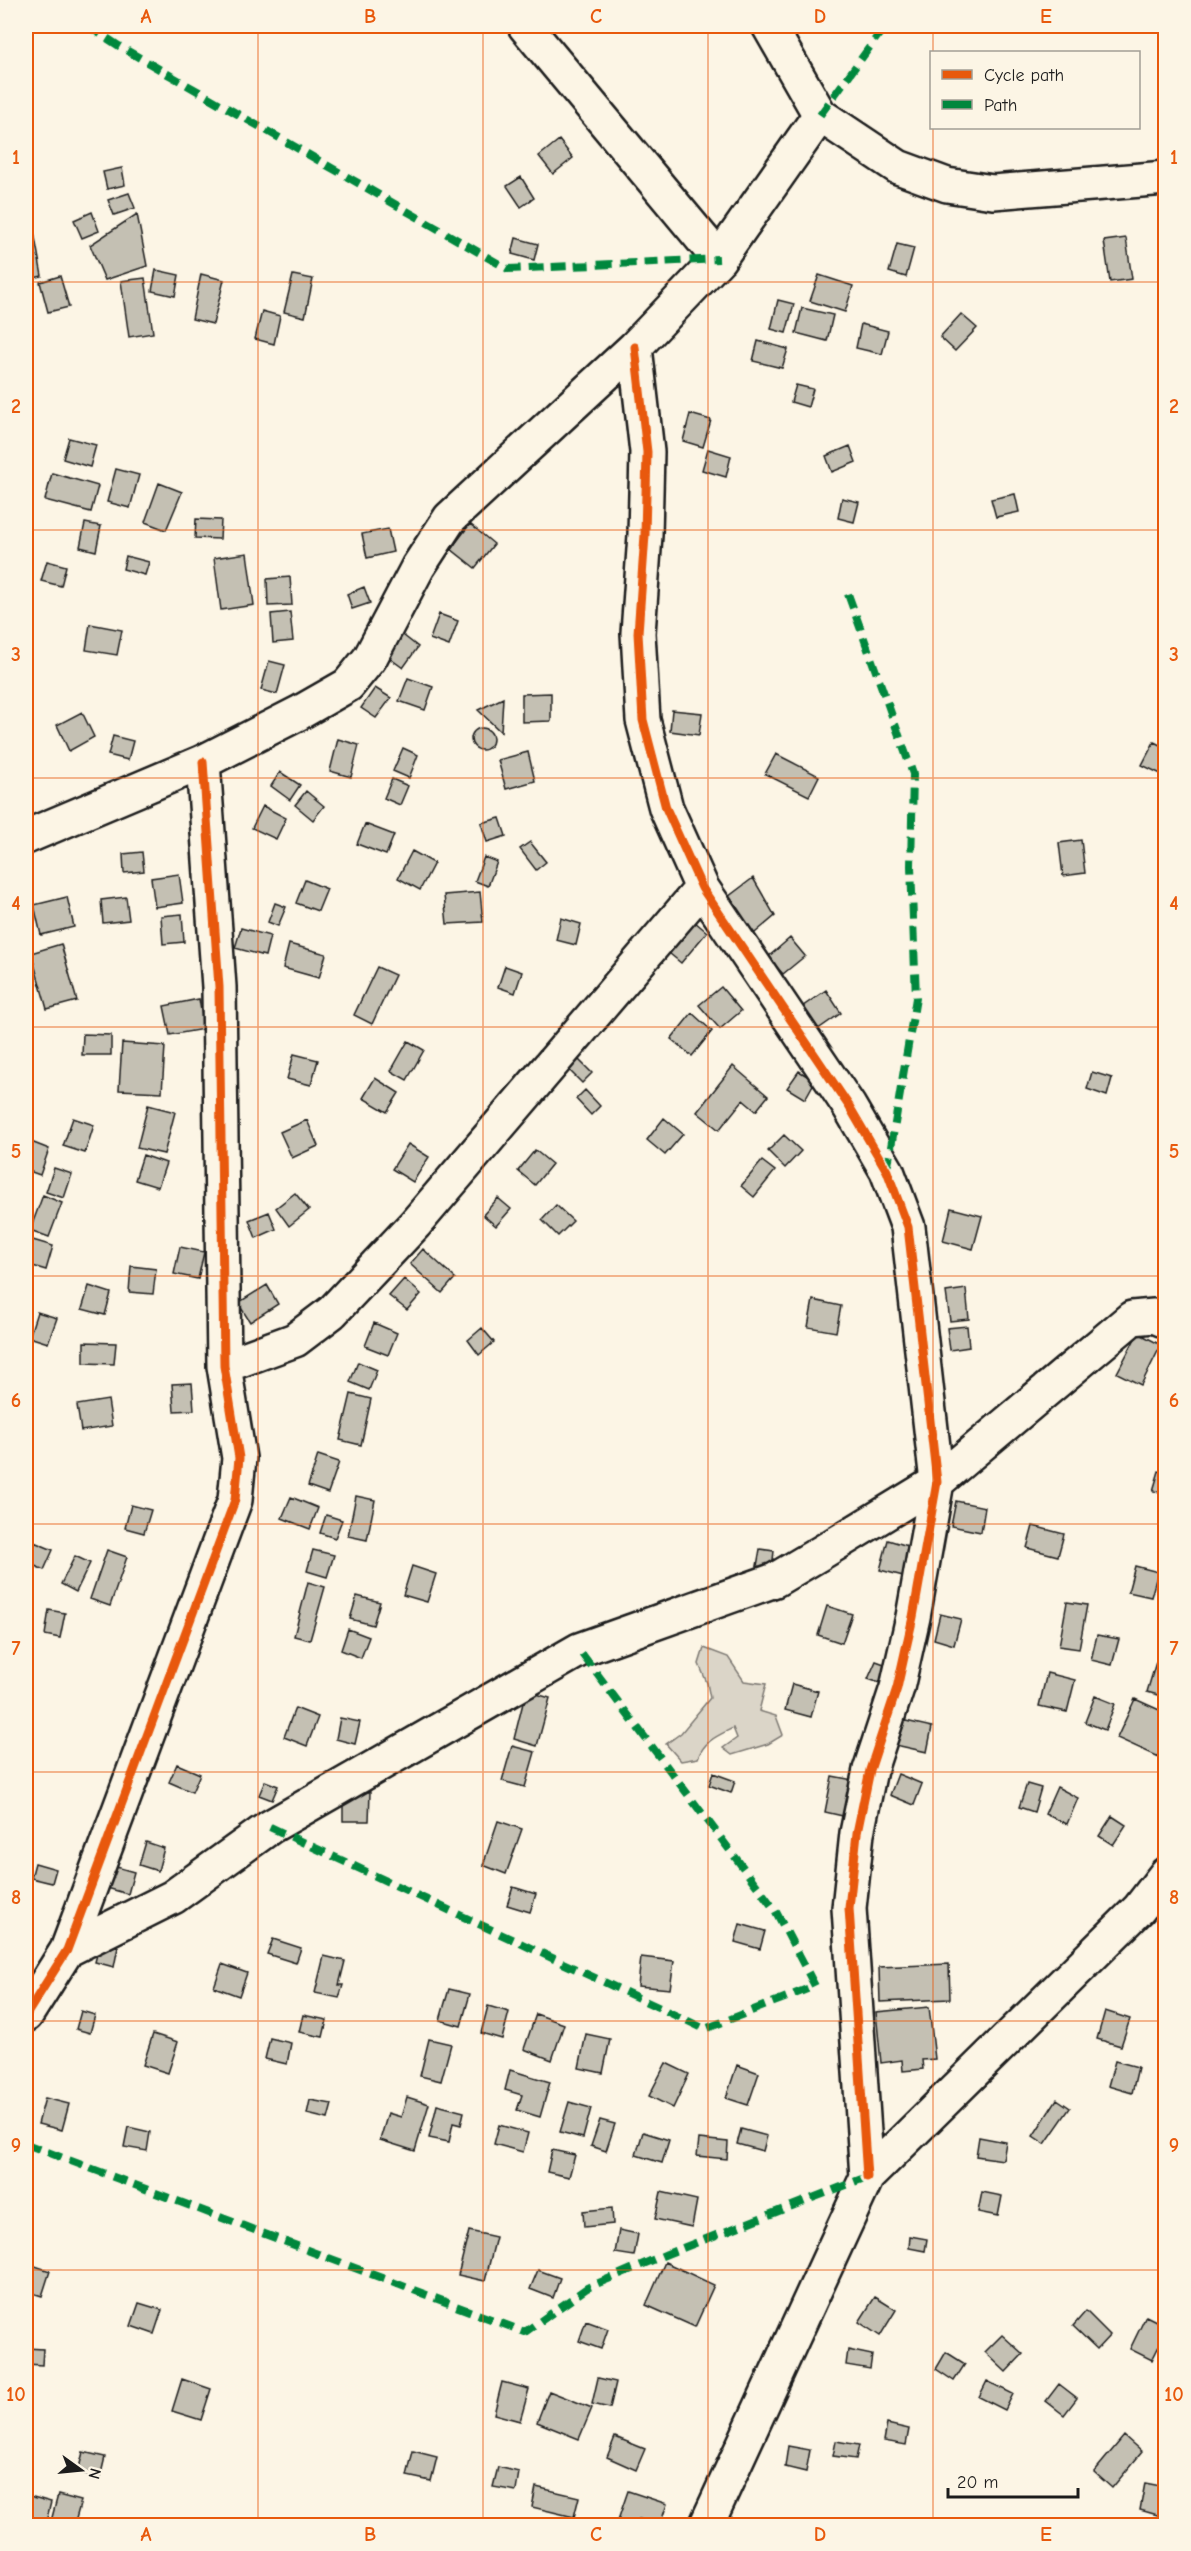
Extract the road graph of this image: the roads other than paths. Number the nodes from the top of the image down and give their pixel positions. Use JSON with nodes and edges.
{"nodes":[{"id":1,"x":525,"y":26,"type":"edge"},
{"id":2,"x":769,"y":26,"type":"edge"},
{"id":3,"x":820,"y":115,"type":"junction"},
{"id":4,"x":1166,"y":178,"type":"edge"},
{"id":5,"x":719,"y":259,"type":"junction"},
{"id":6,"x":635,"y":347,"type":"junction"},
{"id":7,"x":203,"y":762,"type":"junction"},
{"id":8,"x":26,"y":837,"type":"edge"},
{"id":9,"x":702,"y":888,"type":"junction"},
{"id":10,"x":1166,"y":1321,"type":"edge"},
{"id":11,"x":224,"y":1366,"type":"junction"},
{"id":12,"x":937,"y":1482,"type":"junction"},
{"id":13,"x":1166,"y":1874,"type":"edge"},
{"id":14,"x":67,"y":1950,"type":"junction"},
{"id":15,"x":26,"y":2015,"type":"edge"},
{"id":16,"x":867,"y":2177,"type":"junction"},
{"id":17,"x":706,"y":2526,"type":"edge"}],
"edges":[{"from":1,"to":5,"type":"street"},
{"from":2,"to":3,"type":"street"},
{"from":3,"to":4,"type":"street"},
{"from":3,"to":5,"type":"street"},
{"from":5,"to":6,"type":"street"},
{"from":6,"to":7,"type":"street"},
{"from":6,"to":9,"type":"street"},
{"from":7,"to":8,"type":"street"},
{"from":7,"to":11,"type":"street"},
{"from":9,"to":11,"type":"street"},
{"from":9,"to":12,"type":"street"},
{"from":10,"to":12,"type":"street"},
{"from":11,"to":14,"type":"street"},
{"from":12,"to":14,"type":"street"},
{"from":12,"to":16,"type":"street"},
{"from":13,"to":16,"type":"street"},
{"from":14,"to":15,"type":"street"},
{"from":16,"to":17,"type":"street"}]}
